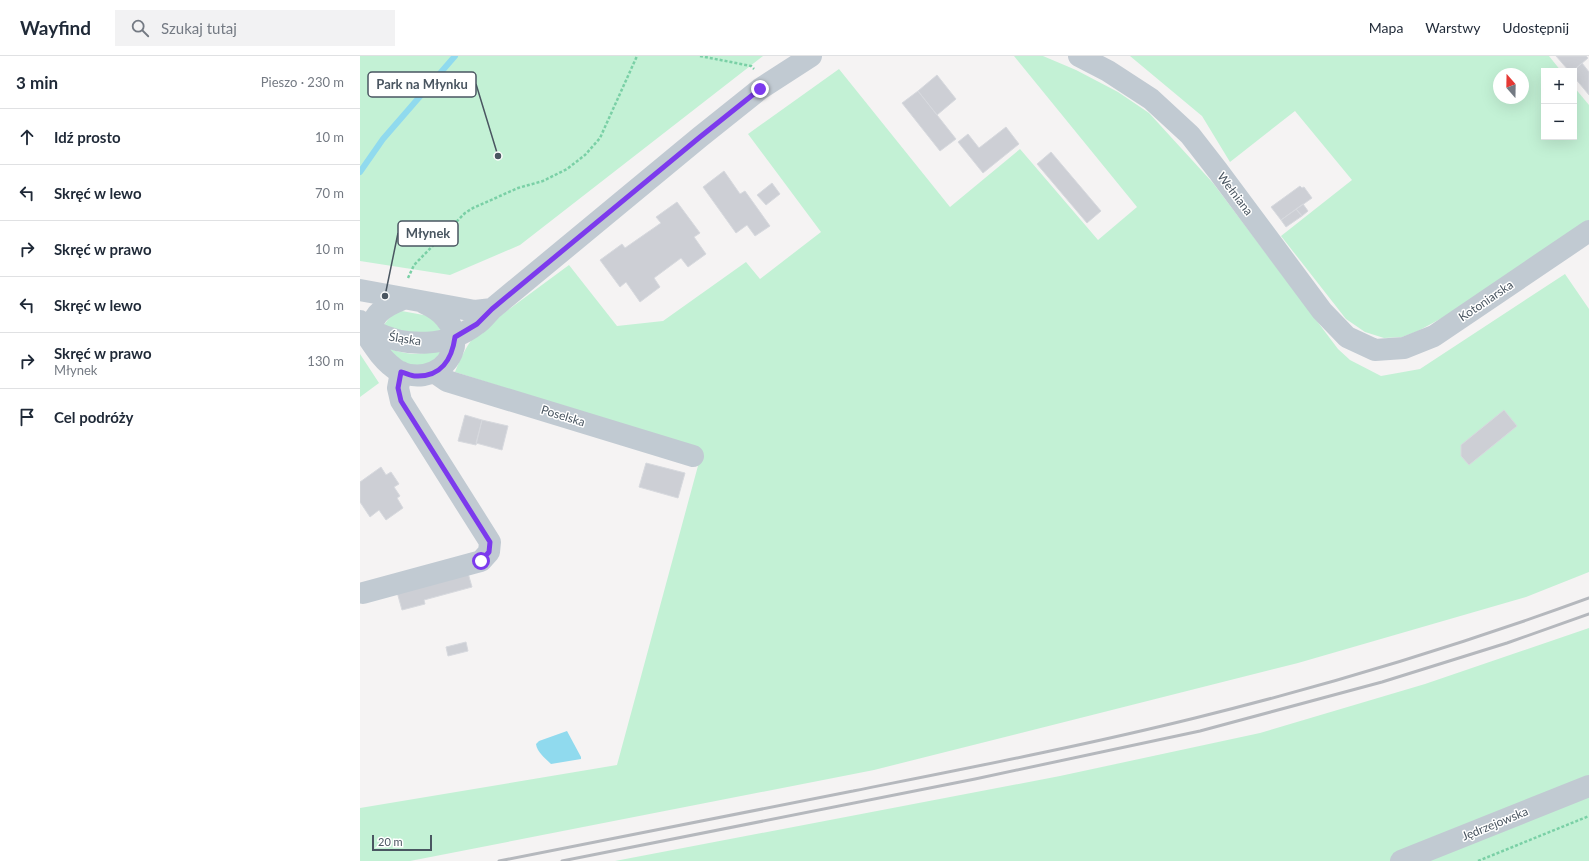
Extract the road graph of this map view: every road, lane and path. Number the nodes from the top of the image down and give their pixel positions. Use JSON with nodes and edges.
{"nodes":[{"id":1,"x":637,"y":56,"type":"edge"},
{"id":2,"x":700,"y":56,"type":"edge"},
{"id":3,"x":810,"y":56,"type":"edge"},
{"id":4,"x":1079,"y":56,"type":"edge"},
{"id":5,"x":773,"y":81,"type":"junction"},
{"id":6,"x":1589,"y":231,"type":"edge"},
{"id":7,"x":360,"y":290,"type":"edge"},
{"id":8,"x":414,"y":301,"type":"junction"},
{"id":9,"x":492,"y":309,"type":"junction"},
{"id":10,"x":365,"y":329,"type":"edge"},
{"id":11,"x":455,"y":337,"type":"junction"},
{"id":12,"x":1375,"y":350,"type":"joint"},
{"id":13,"x":401,"y":372,"type":"junction"},
{"id":14,"x":434,"y":372,"type":"junction"},
{"id":15,"x":693,"y":456,"type":"dead end"},
{"id":16,"x":363,"y":593,"type":"dead end"},
{"id":17,"x":1589,"y":786,"type":"edge"},
{"id":18,"x":1589,"y":816,"type":"edge"},
{"id":19,"x":1401,"y":861,"type":"edge"},
{"id":20,"x":1478,"y":861,"type":"edge"}],
"edges":[{"from":1,"to":8,"type":"path"},
{"from":2,"to":5,"type":"path"},
{"from":3,"to":5,"type":"street","name":"Śląska"},
{"from":4,"to":12,"type":"street","name":"Wełniana"},
{"from":5,"to":9,"type":"street","name":"Śląska"},
{"from":6,"to":12,"type":"street","name":"Kotoniarska"},
{"from":7,"to":8,"type":"street"},
{"from":8,"to":9,"type":"street"},
{"from":8,"to":10,"type":"street"},
{"from":8,"to":11,"type":"street"},
{"from":9,"to":11,"type":"street","name":"Śląska"},
{"from":10,"to":11,"type":"street","name":"Śląska"},
{"from":10,"to":13,"type":"street"},
{"from":11,"to":14,"type":"street"},
{"from":13,"to":14,"type":"street"},
{"from":13,"to":16,"type":"street"},
{"from":14,"to":15,"type":"street","name":"Poselska"},
{"from":17,"to":19,"type":"street","name":"Jędrzejowska"},
{"from":18,"to":20,"type":"path"}]}
